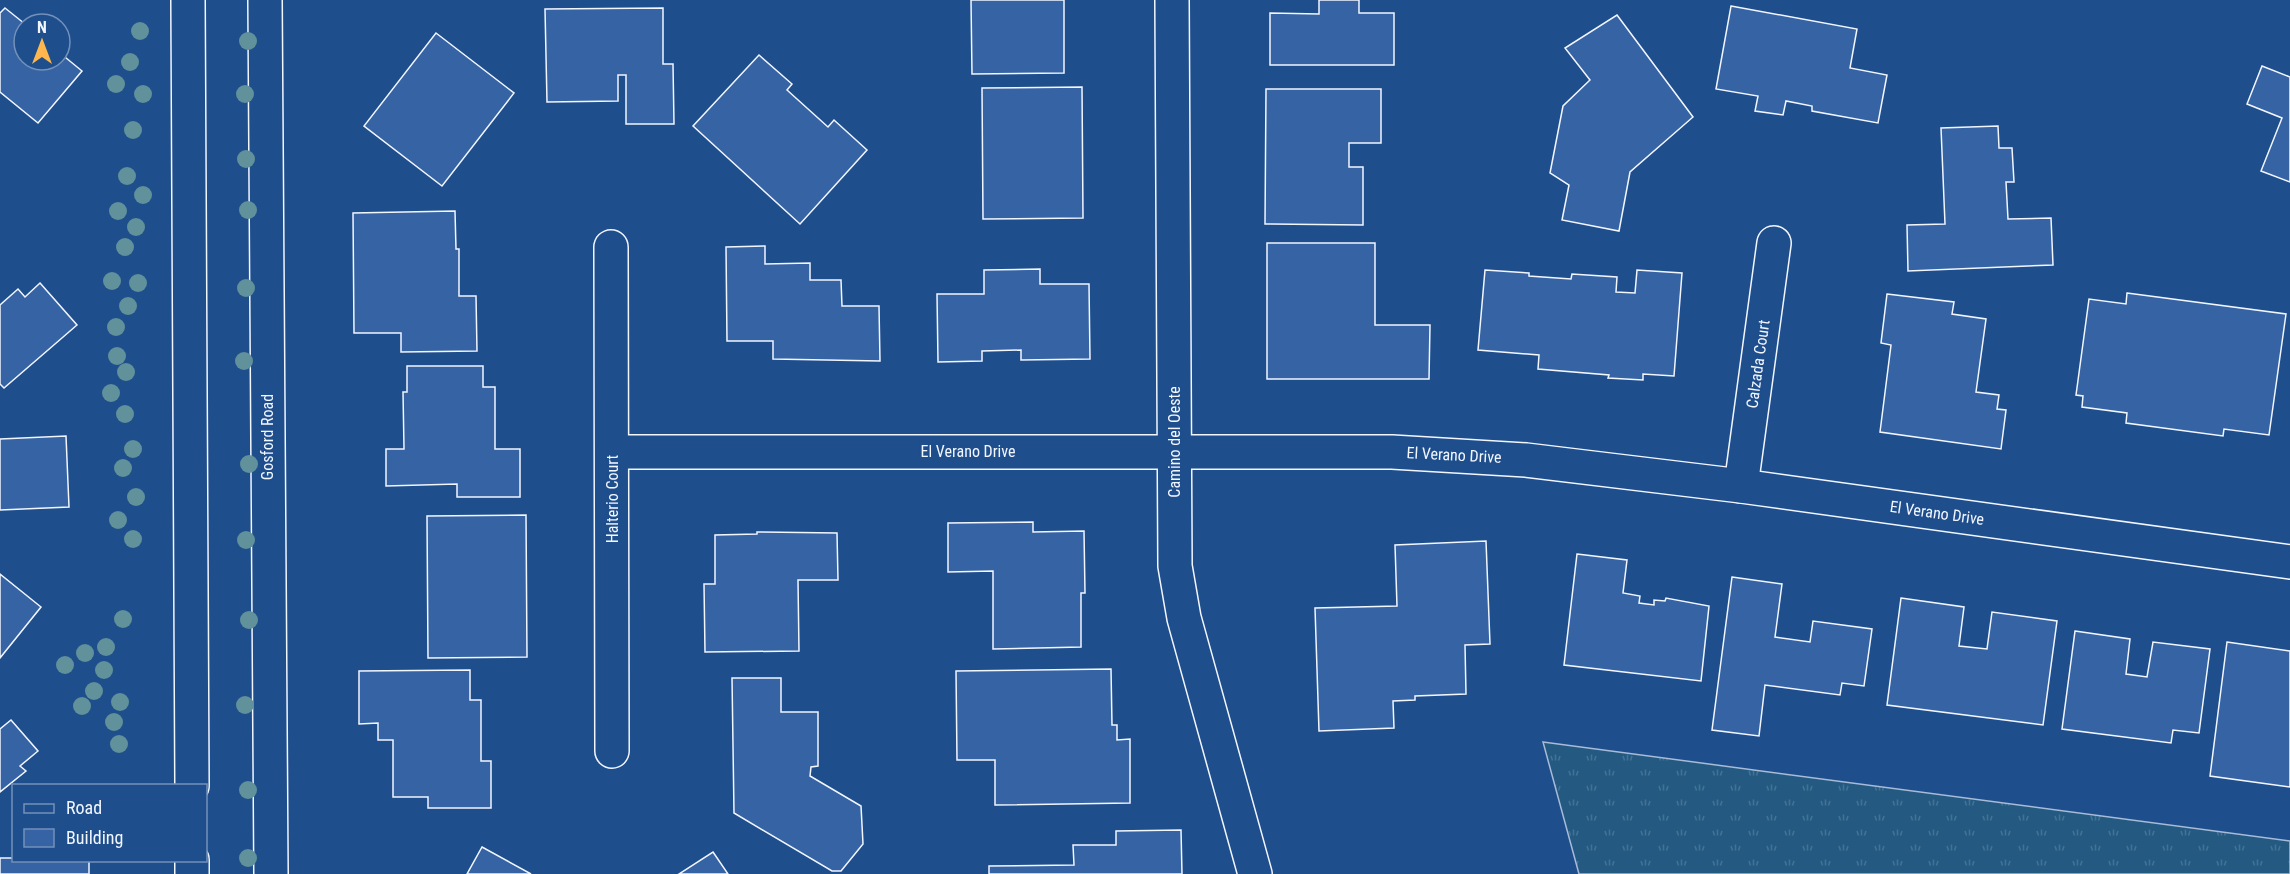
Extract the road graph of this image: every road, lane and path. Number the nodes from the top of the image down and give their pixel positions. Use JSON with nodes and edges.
{"nodes":[{"id":1,"x":188,"y":0,"type":"edge"},
{"id":2,"x":266,"y":0,"type":"edge"},
{"id":3,"x":1172,"y":0,"type":"edge"},
{"id":4,"x":1774,"y":243,"type":"dead end"},
{"id":5,"x":611,"y":247,"type":"dead end"},
{"id":6,"x":1173,"y":450,"type":"junction"},
{"id":7,"x":612,"y":452,"type":"junction"},
{"id":8,"x":1741,"y":486,"type":"junction"},
{"id":9,"x":2290,"y":562,"type":"edge"},
{"id":10,"x":612,"y":751,"type":"dead end"},
{"id":11,"x":192,"y":784,"type":"edge"},
{"id":12,"x":271,"y":874,"type":"edge"},
{"id":13,"x":1255,"y":874,"type":"edge"}],
"edges":[{"from":1,"to":11,"type":"street"},
{"from":2,"to":12,"type":"street","name":"Gosford Road"},
{"from":3,"to":6,"type":"street","name":"Camino del Oeste"},
{"from":4,"to":8,"type":"street","name":"Calzada Court"},
{"from":5,"to":7,"type":"street","name":"Halterio Court"},
{"from":6,"to":7,"type":"street","name":"El Verano Drive"},
{"from":6,"to":8,"type":"street","name":"El Verano Drive"},
{"from":6,"to":13,"type":"street","name":"Camino del Oeste"},
{"from":7,"to":10,"type":"street","name":"Halterio Court"},
{"from":8,"to":9,"type":"street","name":"El Verano Drive"}]}
